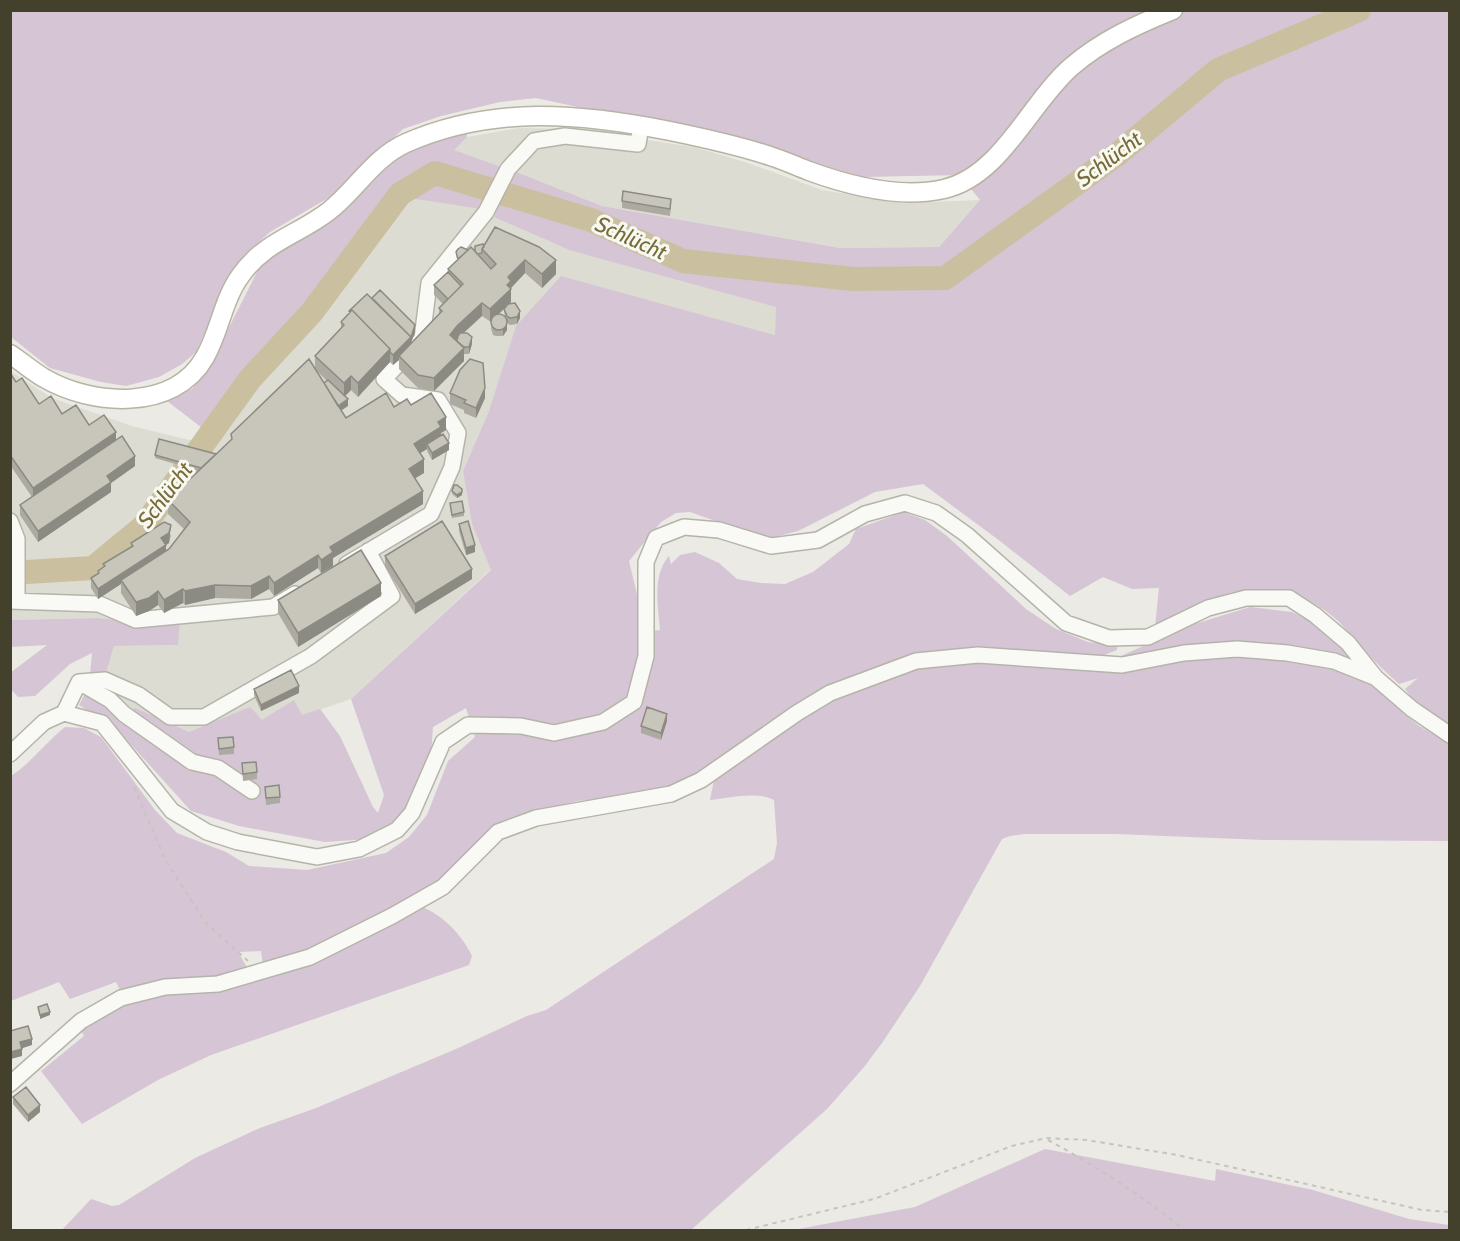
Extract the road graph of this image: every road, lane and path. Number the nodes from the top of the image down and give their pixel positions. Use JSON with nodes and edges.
{"nodes":[{"id":1,"x":1173,"y":10,"type":"edge"},
{"id":2,"x":641,"y":126,"type":"junction"},
{"id":3,"x":10,"y":354,"type":"edge"},
{"id":4,"x":10,"y":521,"type":"edge"},
{"id":5,"x":369,"y":551,"type":"junction"},
{"id":6,"x":330,"y":573,"type":"edge"},
{"id":7,"x":311,"y":585,"type":"edge"},
{"id":8,"x":14,"y":600,"type":"edge"},
{"id":9,"x":1376,"y":678,"type":"junction"},
{"id":10,"x":79,"y":682,"type":"junction"},
{"id":11,"x":63,"y":713,"type":"junction"},
{"id":12,"x":1449,"y":735,"type":"edge"},
{"id":13,"x":10,"y":754,"type":"edge"},
{"id":14,"x":132,"y":782,"type":"dead end"},
{"id":15,"x":252,"y":791,"type":"dead end"},
{"id":16,"x":259,"y":971,"type":"junction"},
{"id":17,"x":10,"y":1084,"type":"edge"},
{"id":18,"x":1046,"y":1138,"type":"junction"},
{"id":19,"x":1449,"y":1212,"type":"edge"},
{"id":20,"x":746,"y":1230,"type":"edge"},
{"id":21,"x":1184,"y":1230,"type":"edge"}],
"edges":[{"from":1,"to":2,"type":"main road"},
{"from":2,"to":3,"type":"main road"},
{"from":2,"to":5,"type":"street"},
{"from":4,"to":8,"type":"street"},
{"from":5,"to":6,"type":"street"},
{"from":5,"to":10,"type":"street"},
{"from":7,"to":8,"type":"street"},
{"from":9,"to":11,"type":"street"},
{"from":9,"to":12,"type":"street"},
{"from":9,"to":16,"type":"street"},
{"from":10,"to":11,"type":"street"},
{"from":10,"to":15,"type":"street"},
{"from":11,"to":13,"type":"street"},
{"from":14,"to":16,"type":"path"},
{"from":16,"to":17,"type":"street"},
{"from":18,"to":19,"type":"path"},
{"from":18,"to":20,"type":"path"},
{"from":18,"to":21,"type":"path"}]}
